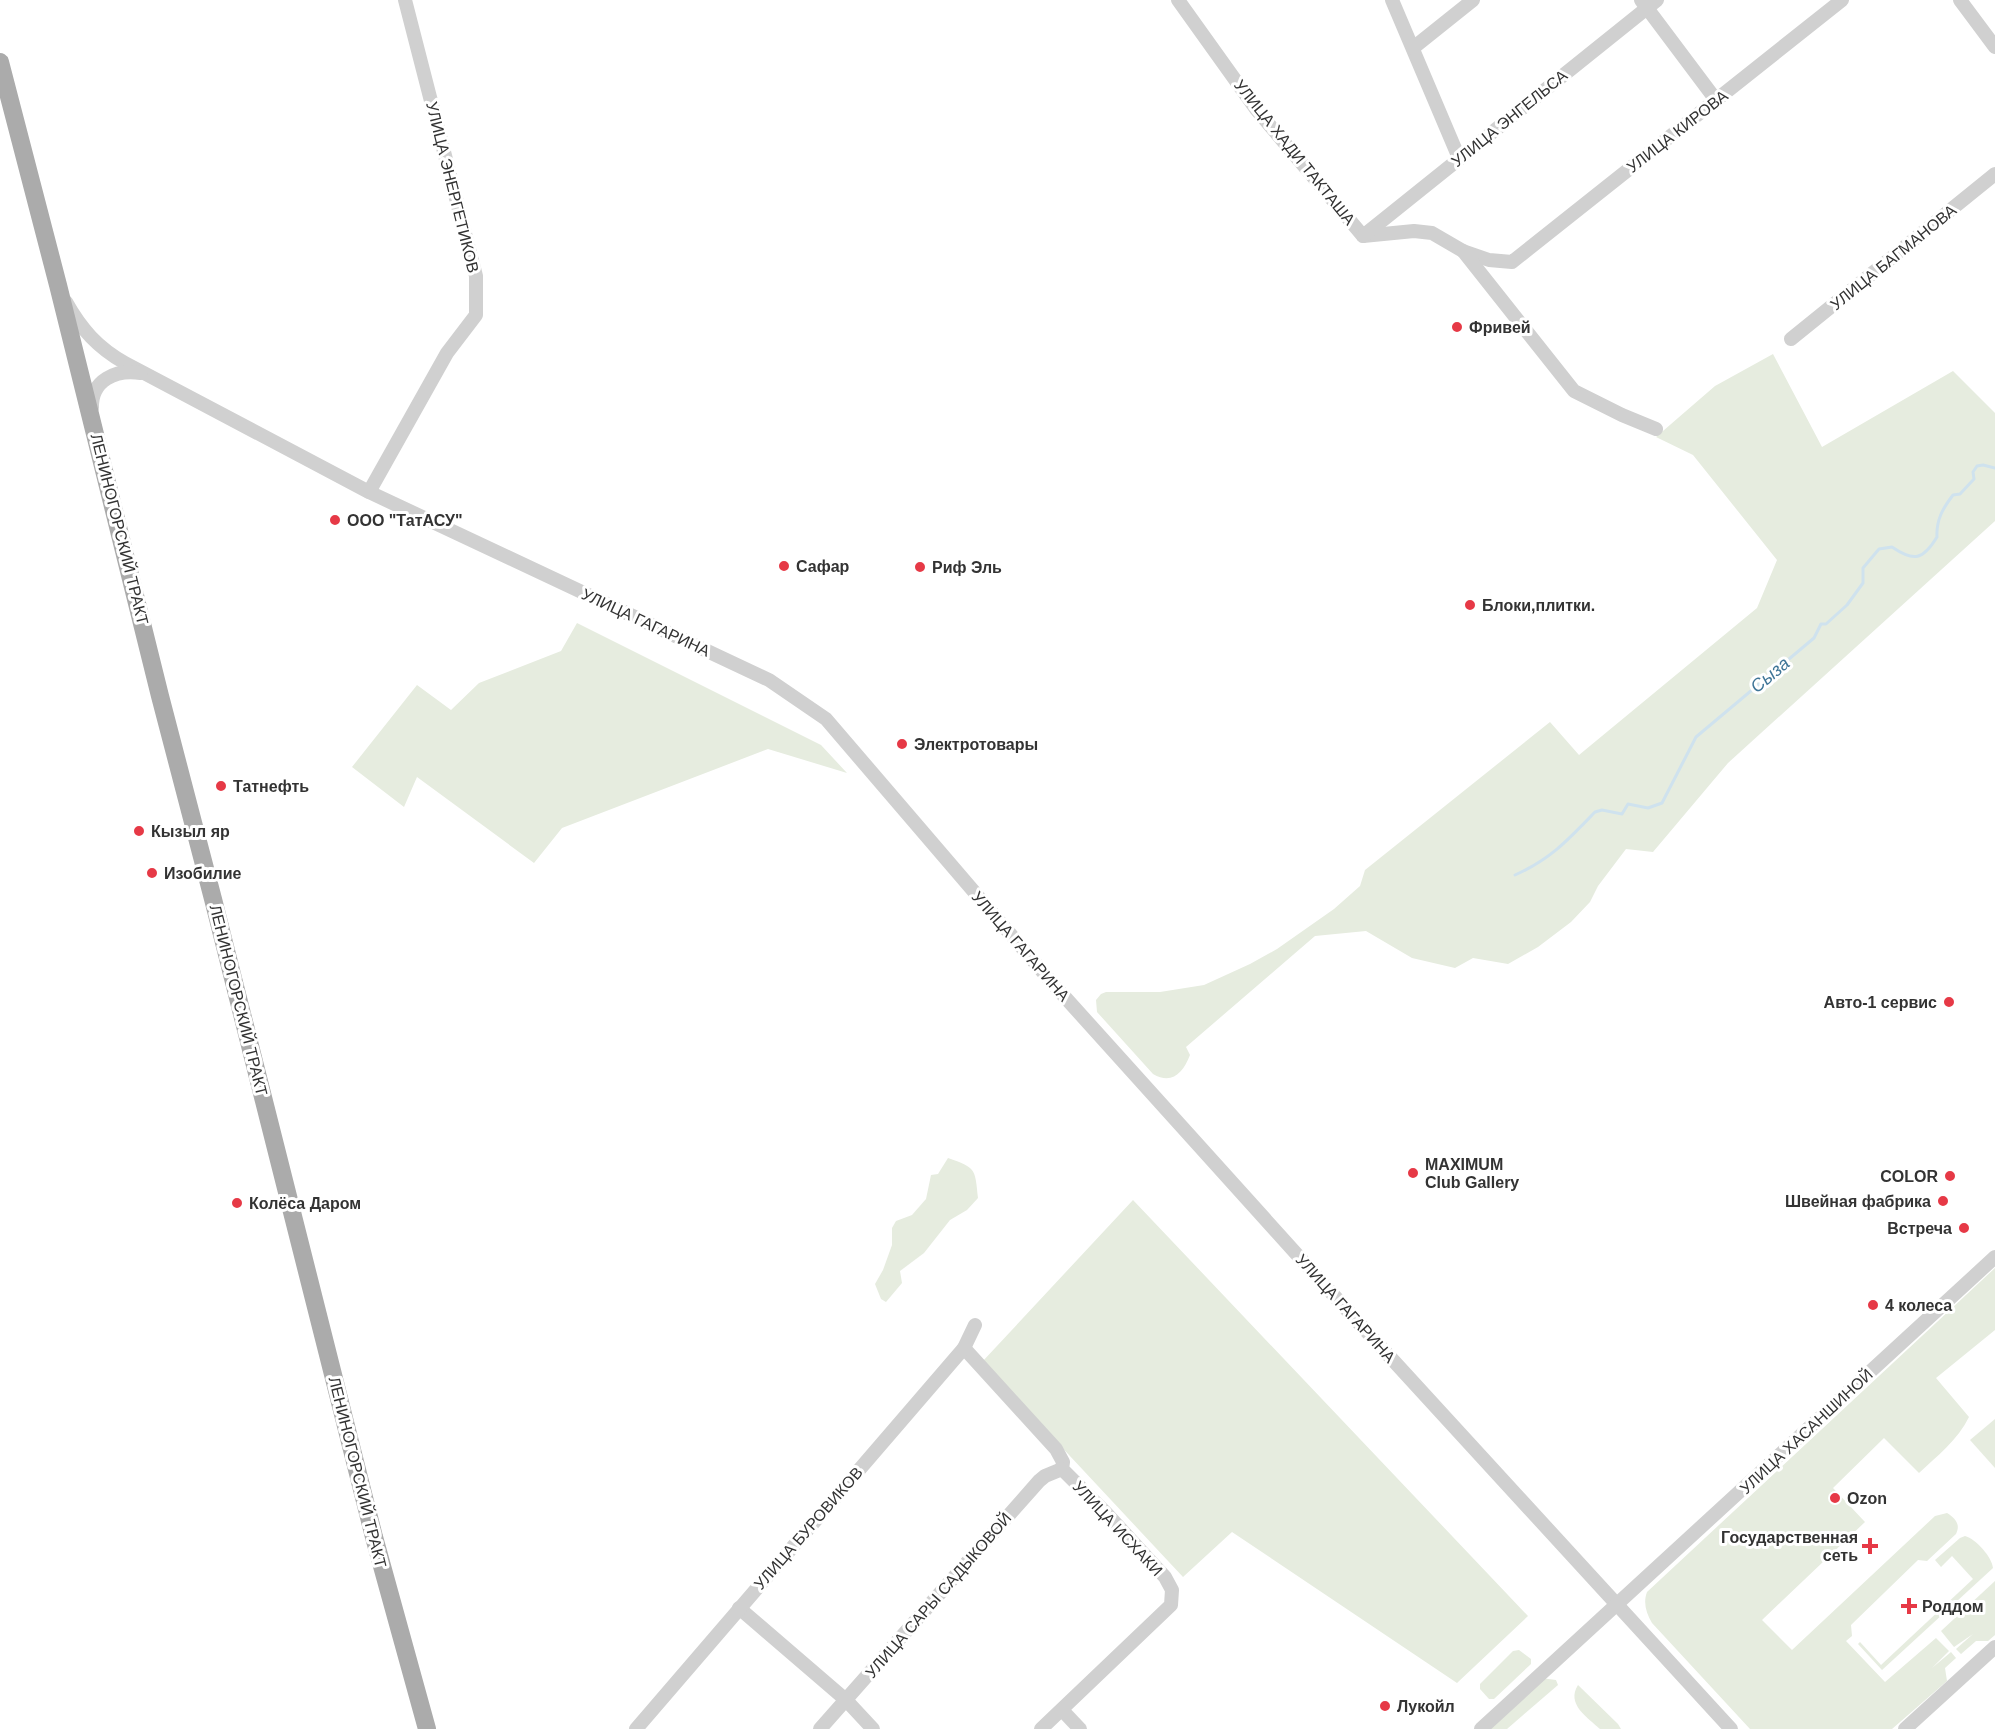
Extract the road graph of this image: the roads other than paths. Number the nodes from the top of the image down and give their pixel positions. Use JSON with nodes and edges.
{"nodes":[{"id":1,"x":405,"y":0,"type":"edge"},
{"id":2,"x":1178,"y":0,"type":"edge"},
{"id":3,"x":1392,"y":0,"type":"edge"},
{"id":4,"x":1473,"y":0,"type":"edge"},
{"id":5,"x":1842,"y":0,"type":"edge"},
{"id":6,"x":1960,"y":0,"type":"edge"},
{"id":7,"x":1648,"y":3,"type":"edge"},
{"id":8,"x":1995,"y":47,"type":"edge"},
{"id":9,"x":1413,"y":48,"type":"junction"},
{"id":10,"x":0,"y":62,"type":"edge"},
{"id":11,"x":1716,"y":100,"type":"junction"},
{"id":12,"x":1459,"y":158,"type":"junction"},
{"id":13,"x":1995,"y":174,"type":"edge"},
{"id":14,"x":1362,"y":236,"type":"junction"},
{"id":15,"x":1463,"y":251,"type":"junction"},
{"id":16,"x":1512,"y":262,"type":"joint"},
{"id":17,"x":58,"y":285,"type":"junction"},
{"id":18,"x":1791,"y":339,"type":"dead end"},
{"id":19,"x":151,"y":376,"type":"junction"},
{"id":20,"x":92,"y":417,"type":"junction"},
{"id":21,"x":1656,"y":429,"type":"dead end"},
{"id":22,"x":369,"y":492,"type":"junction"},
{"id":23,"x":1995,"y":1257,"type":"edge"},
{"id":24,"x":975,"y":1325,"type":"dead end"},
{"id":25,"x":964,"y":1348,"type":"junction"},
{"id":26,"x":1062,"y":1469,"type":"junction"},
{"id":27,"x":1618,"y":1604,"type":"junction"},
{"id":28,"x":739,"y":1608,"type":"junction"},
{"id":29,"x":1995,"y":1647,"type":"edge"},
{"id":30,"x":846,"y":1700,"type":"junction"},
{"id":31,"x":1062,"y":1710,"type":"junction"},
{"id":32,"x":427,"y":1729,"type":"edge"},
{"id":33,"x":636,"y":1729,"type":"edge"},
{"id":34,"x":820,"y":1729,"type":"edge"},
{"id":35,"x":873,"y":1729,"type":"edge"},
{"id":36,"x":1041,"y":1729,"type":"edge"},
{"id":37,"x":1080,"y":1729,"type":"edge"},
{"id":38,"x":1481,"y":1729,"type":"edge"},
{"id":39,"x":1731,"y":1729,"type":"edge"},
{"id":40,"x":1905,"y":1729,"type":"edge"}],
"edges":[{"from":1,"to":22,"type":"street","name":"УЛИЦА ЭНЕРГЕТИКОВ"},
{"from":2,"to":14,"type":"street","name":"УЛИЦА ХАДИ ТАКТАША"},
{"from":3,"to":9,"type":"street"},
{"from":4,"to":9,"type":"street"},
{"from":5,"to":11,"type":"street","name":"УЛИЦА КИРОВА"},
{"from":6,"to":8,"type":"street"},
{"from":7,"to":11,"type":"street"},
{"from":7,"to":12,"type":"street","name":"УЛИЦА ЭНГЕЛЬСА"},
{"from":9,"to":12,"type":"street"},
{"from":10,"to":17,"type":"main road","name":"ЛЕНИНОГОРСКИЙ ТРАКТ"},
{"from":11,"to":16,"type":"street","name":"УЛИЦА КИРОВА"},
{"from":12,"to":14,"type":"street","name":"УЛИЦА ЭНГЕЛЬСА"},
{"from":13,"to":18,"type":"street","name":"УЛИЦА БАГМАНОВА"},
{"from":14,"to":15,"type":"street","name":"УЛИЦА ХАДИ ТАКТАША"},
{"from":15,"to":16,"type":"street","name":"УЛИЦА ХАДИ ТАКТАША"},
{"from":15,"to":21,"type":"street"},
{"from":17,"to":19,"type":"street","name":"УЛИЦА ГАГАРИНА"},
{"from":17,"to":20,"type":"main road","name":"ЛЕНИНОГОРСКИЙ ТРАКТ"},
{"from":19,"to":20,"type":"street","name":"УЛИЦА ГАГАРИНА"},
{"from":19,"to":22,"type":"street","name":"УЛИЦА ГАГАРИНА"},
{"from":20,"to":32,"type":"main road","name":"ЛЕНИНОГОРСКИЙ ТРАКТ"},
{"from":22,"to":27,"type":"street","name":"УЛИЦА ГАГАРИНА"},
{"from":23,"to":27,"type":"street","name":"УЛИЦА ХАСАНШИНОЙ"},
{"from":24,"to":25,"type":"street","name":"УЛИЦА БУРОВИКОВ"},
{"from":25,"to":26,"type":"street","name":"УЛИЦА ИСХАКИ"},
{"from":25,"to":28,"type":"street","name":"УЛИЦА БУРОВИКОВ"},
{"from":26,"to":30,"type":"street","name":"УЛИЦА САРЫ САДЫКОВОЙ"},
{"from":26,"to":31,"type":"street","name":"УЛИЦА ИСХАКИ"},
{"from":27,"to":38,"type":"street","name":"УЛИЦА ХАСАНШИНОЙ"},
{"from":27,"to":39,"type":"street","name":"УЛИЦА ГАГАРИНА"},
{"from":28,"to":30,"type":"street"},
{"from":28,"to":33,"type":"street","name":"УЛИЦА БУРОВИКОВ"},
{"from":29,"to":40,"type":"street"},
{"from":30,"to":34,"type":"street","name":"УЛИЦА САРЫ САДЫКОВОЙ"},
{"from":30,"to":35,"type":"street"},
{"from":31,"to":36,"type":"street","name":"УЛИЦА ИСХАКИ"},
{"from":31,"to":37,"type":"street"}]}
